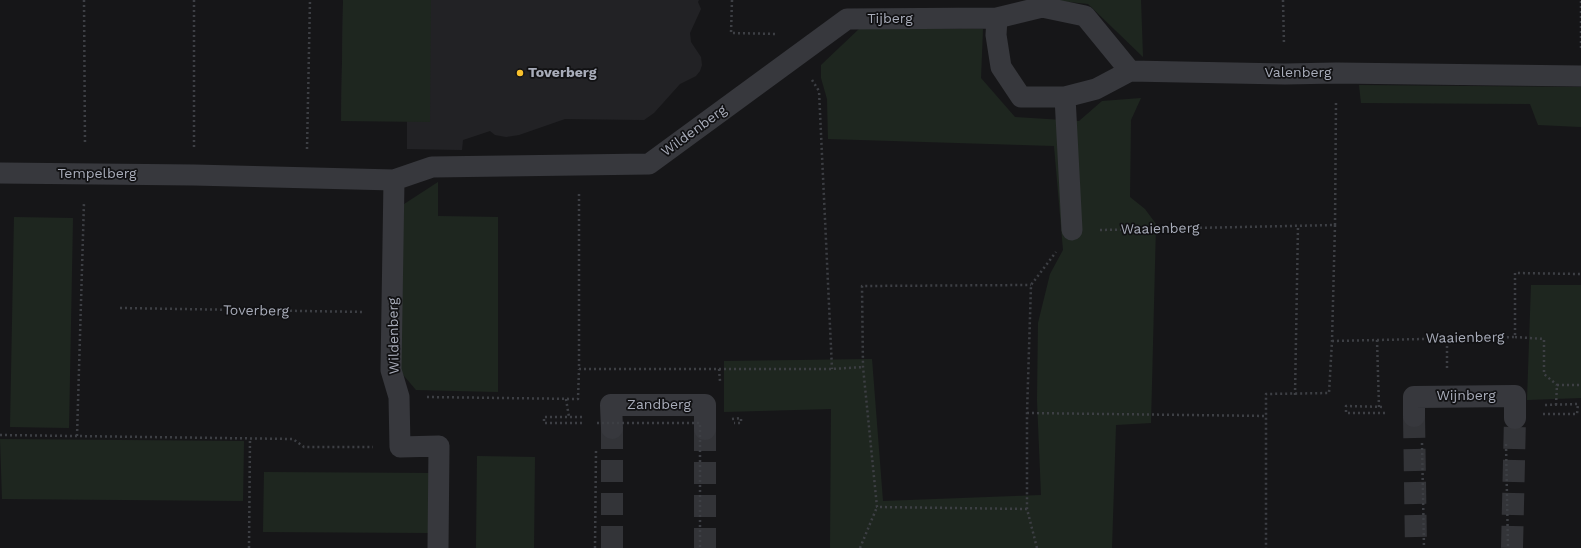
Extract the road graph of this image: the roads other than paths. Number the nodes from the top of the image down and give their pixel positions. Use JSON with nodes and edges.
{"nodes":[{"id":1,"x":997,"y":18,"type":"junction"},
{"id":2,"x":796,"y":57,"type":"joint"},
{"id":3,"x":1130,"y":71,"type":"junction"},
{"id":4,"x":1581,"y":76,"type":"edge"},
{"id":5,"x":1065,"y":97,"type":"junction"},
{"id":6,"x":0,"y":173,"type":"edge"},
{"id":7,"x":394,"y":180,"type":"junction"},
{"id":8,"x":1072,"y":230,"type":"road end"},
{"id":9,"x":1414,"y":412,"type":"tunnel mouth"},
{"id":10,"x":1515,"y":418,"type":"tunnel mouth"},
{"id":11,"x":607,"y":423,"type":"tunnel mouth"},
{"id":12,"x":704,"y":429,"type":"tunnel mouth"},
{"id":13,"x":438,"y":548,"type":"edge"}],
"edges":[{"from":1,"to":2,"type":"street","name":"Tijberg"},
{"from":1,"to":3,"type":"street","name":"Tijberg"},
{"from":1,"to":5,"type":"street"},
{"from":2,"to":7,"type":"street","name":"Wildenberg"},
{"from":3,"to":4,"type":"street","name":"Valenberg"},
{"from":3,"to":5,"type":"street"},
{"from":5,"to":8,"type":"street"},
{"from":6,"to":7,"type":"street","name":"Tempelberg"},
{"from":7,"to":13,"type":"street","name":"Wildenberg"},
{"from":9,"to":10,"type":"street","name":"Wijnberg"},
{"from":11,"to":12,"type":"street","name":"Zandberg"}]}
